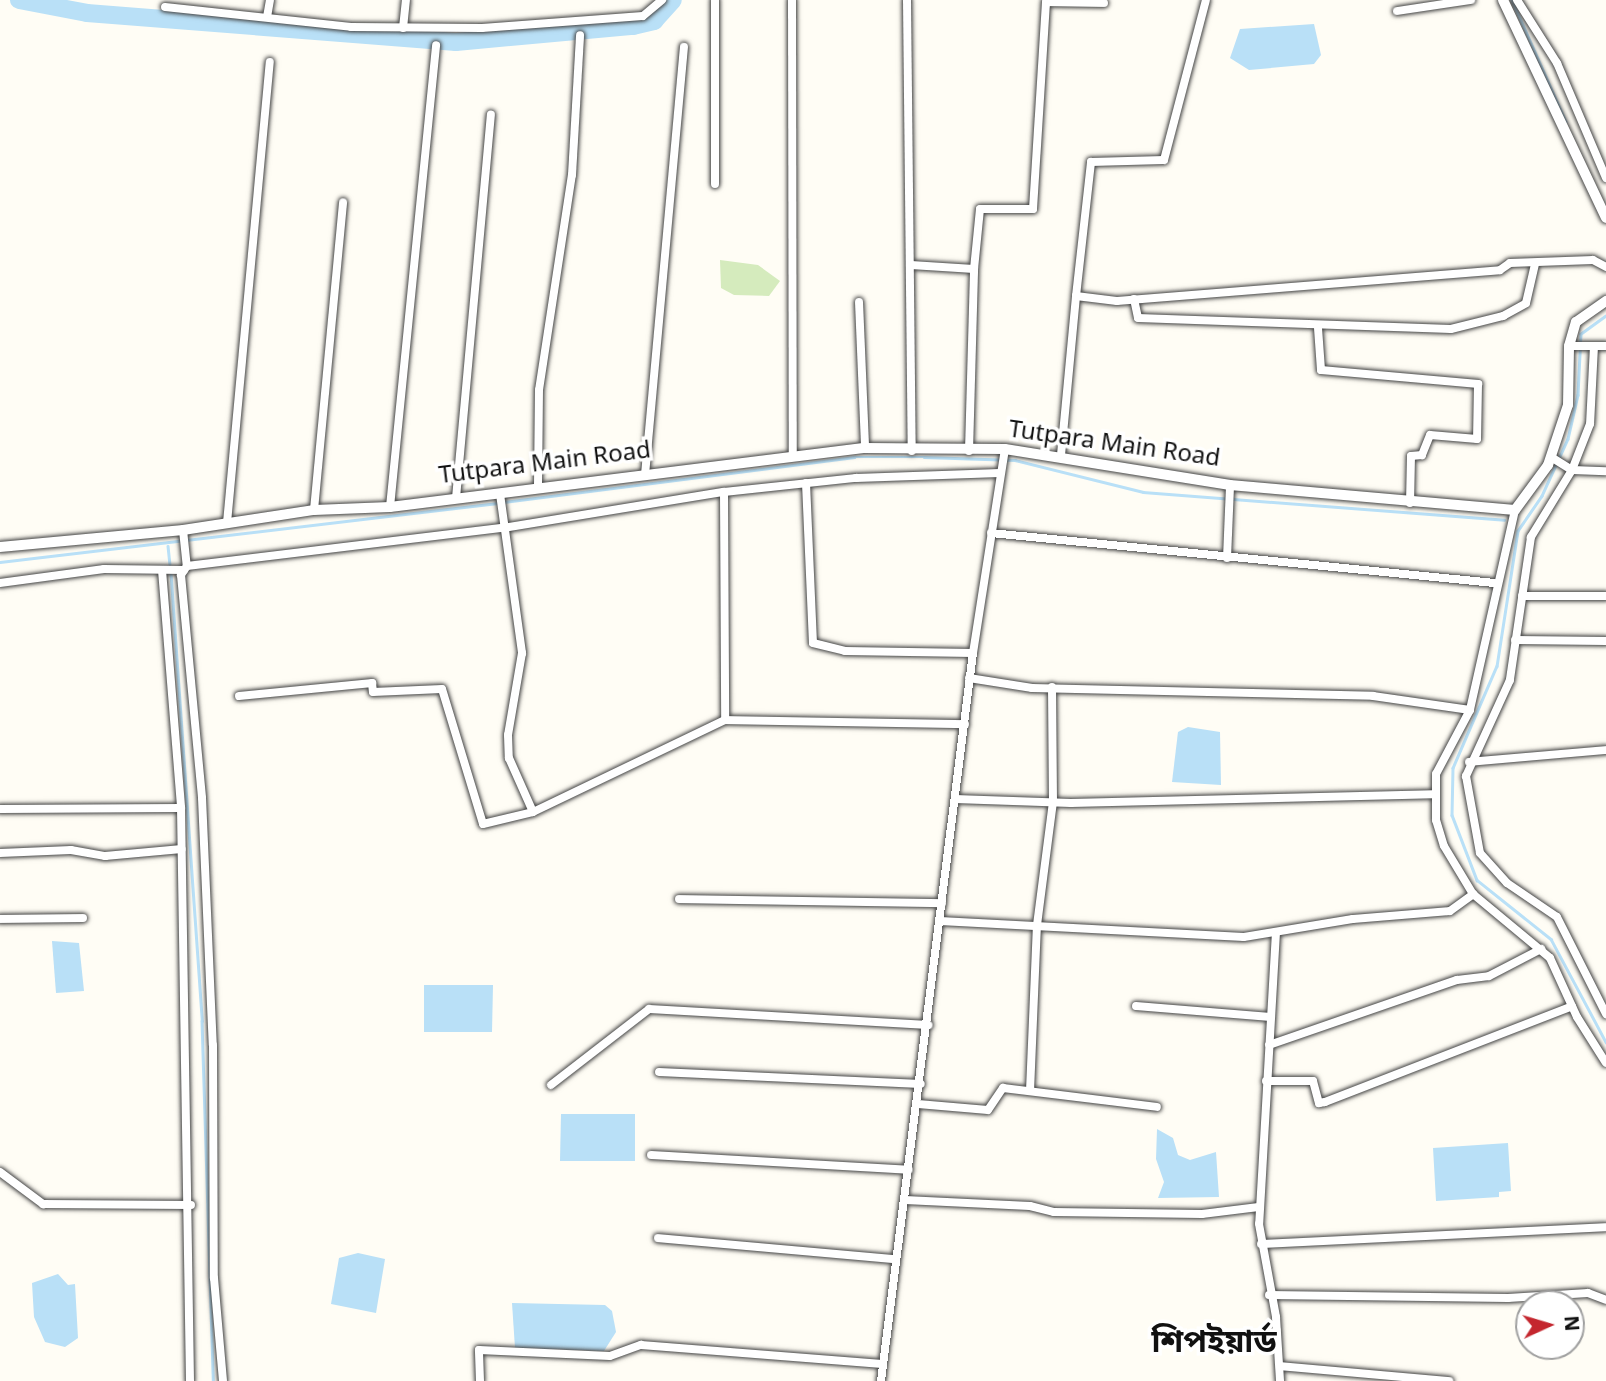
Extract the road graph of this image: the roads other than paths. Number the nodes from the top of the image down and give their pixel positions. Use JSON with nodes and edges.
{"nodes":[{"id":1,"x":270,"y":0,"type":"edge"},
{"id":2,"x":406,"y":0,"type":"edge"},
{"id":3,"x":662,"y":0,"type":"edge"},
{"id":4,"x":715,"y":0,"type":"edge"},
{"id":5,"x":792,"y":0,"type":"edge"},
{"id":6,"x":907,"y":0,"type":"edge"},
{"id":7,"x":1206,"y":0,"type":"edge"},
{"id":8,"x":1471,"y":0,"type":"edge"},
{"id":9,"x":1503,"y":0,"type":"edge"},
{"id":10,"x":1517,"y":0,"type":"edge"},
{"id":11,"x":1104,"y":2,"type":"dead end"},
{"id":12,"x":165,"y":7,"type":"dead end"},
{"id":13,"x":1397,"y":11,"type":"dead end"},
{"id":14,"x":267,"y":17,"type":"junction"},
{"id":15,"x":403,"y":28,"type":"junction"},
{"id":16,"x":580,"y":35,"type":"dead end"},
{"id":17,"x":436,"y":46,"type":"dead end"},
{"id":18,"x":684,"y":47,"type":"dead end"},
{"id":19,"x":270,"y":62,"type":"dead end"},
{"id":20,"x":491,"y":115,"type":"dead end"},
{"id":21,"x":1606,"y":178,"type":"edge"},
{"id":22,"x":715,"y":184,"type":"dead end"},
{"id":23,"x":343,"y":202,"type":"dead end"},
{"id":24,"x":1606,"y":218,"type":"edge"},
{"id":25,"x":1535,"y":264,"type":"junction"},
{"id":26,"x":911,"y":265,"type":"junction"},
{"id":27,"x":1606,"y":267,"type":"edge"},
{"id":28,"x":974,"y":269,"type":"junction"},
{"id":29,"x":1076,"y":296,"type":"junction"},
{"id":30,"x":1134,"y":299,"type":"junction"},
{"id":31,"x":1606,"y":301,"type":"edge"},
{"id":32,"x":859,"y":302,"type":"dead end"},
{"id":33,"x":1318,"y":328,"type":"junction"},
{"id":34,"x":1571,"y":346,"type":"junction"},
{"id":35,"x":1592,"y":346,"type":"junction"},
{"id":36,"x":1606,"y":346,"type":"edge"},
{"id":37,"x":865,"y":448,"type":"junction"},
{"id":38,"x":1005,"y":449,"type":"junction"},
{"id":39,"x":912,"y":451,"type":"junction"},
{"id":40,"x":969,"y":451,"type":"junction"},
{"id":41,"x":1061,"y":455,"type":"junction"},
{"id":42,"x":793,"y":456,"type":"junction"},
{"id":43,"x":1552,"y":458,"type":"junction"},
{"id":44,"x":1572,"y":470,"type":"junction"},
{"id":45,"x":1606,"y":471,"type":"edge"},
{"id":46,"x":1000,"y":473,"type":"junction"},
{"id":47,"x":645,"y":475,"type":"junction"},
{"id":48,"x":806,"y":483,"type":"junction"},
{"id":49,"x":538,"y":485,"type":"junction"},
{"id":50,"x":1230,"y":490,"type":"junction"},
{"id":51,"x":724,"y":492,"type":"junction"},
{"id":52,"x":500,"y":494,"type":"junction"},
{"id":53,"x":456,"y":498,"type":"junction"},
{"id":54,"x":1410,"y":503,"type":"junction"},
{"id":55,"x":390,"y":507,"type":"junction"},
{"id":56,"x":314,"y":510,"type":"junction"},
{"id":57,"x":1515,"y":510,"type":"junction"},
{"id":58,"x":227,"y":523,"type":"junction"},
{"id":59,"x":503,"y":528,"type":"junction"},
{"id":60,"x":183,"y":530,"type":"junction"},
{"id":61,"x":990,"y":533,"type":"junction"},
{"id":62,"x":0,"y":547,"type":"edge"},
{"id":63,"x":1227,"y":558,"type":"junction"},
{"id":64,"x":186,"y":568,"type":"junction"},
{"id":65,"x":162,"y":570,"type":"junction"},
{"id":66,"x":0,"y":583,"type":"edge"},
{"id":67,"x":1495,"y":583,"type":"junction"},
{"id":68,"x":1522,"y":596,"type":"junction"},
{"id":69,"x":1606,"y":596,"type":"edge"},
{"id":70,"x":1516,"y":640,"type":"junction"},
{"id":71,"x":1606,"y":641,"type":"edge"},
{"id":72,"x":973,"y":653,"type":"junction"},
{"id":73,"x":969,"y":678,"type":"junction"},
{"id":74,"x":1052,"y":687,"type":"junction"},
{"id":75,"x":239,"y":696,"type":"dead end"},
{"id":76,"x":1471,"y":710,"type":"junction"},
{"id":77,"x":725,"y":720,"type":"junction"},
{"id":78,"x":965,"y":724,"type":"junction"},
{"id":79,"x":1606,"y":750,"type":"edge"},
{"id":80,"x":1469,"y":762,"type":"junction"},
{"id":81,"x":1433,"y":794,"type":"junction"},
{"id":82,"x":955,"y":799,"type":"junction"},
{"id":83,"x":1053,"y":802,"type":"junction"},
{"id":84,"x":181,"y":808,"type":"junction"},
{"id":85,"x":0,"y":809,"type":"edge"},
{"id":86,"x":533,"y":813,"type":"junction"},
{"id":87,"x":182,"y":849,"type":"junction"},
{"id":88,"x":0,"y":853,"type":"edge"},
{"id":89,"x":1473,"y":894,"type":"junction"},
{"id":90,"x":679,"y":899,"type":"dead end"},
{"id":91,"x":942,"y":903,"type":"junction"},
{"id":92,"x":83,"y":918,"type":"dead end"},
{"id":93,"x":0,"y":919,"type":"edge"},
{"id":94,"x":940,"y":921,"type":"junction"},
{"id":95,"x":1037,"y":925,"type":"junction"},
{"id":96,"x":1276,"y":932,"type":"junction"},
{"id":97,"x":1541,"y":948,"type":"junction"},
{"id":98,"x":1136,"y":1006,"type":"dead end"},
{"id":99,"x":1572,"y":1006,"type":"junction"},
{"id":100,"x":1606,"y":1014,"type":"edge"},
{"id":101,"x":1271,"y":1017,"type":"junction"},
{"id":102,"x":929,"y":1025,"type":"junction"},
{"id":103,"x":1269,"y":1045,"type":"junction"},
{"id":104,"x":1606,"y":1063,"type":"edge"},
{"id":105,"x":659,"y":1072,"type":"dead end"},
{"id":106,"x":1266,"y":1081,"type":"junction"},
{"id":107,"x":921,"y":1084,"type":"junction"},
{"id":108,"x":551,"y":1085,"type":"dead end"},
{"id":109,"x":1030,"y":1091,"type":"junction"},
{"id":110,"x":918,"y":1104,"type":"junction"},
{"id":111,"x":1157,"y":1107,"type":"dead end"},
{"id":112,"x":652,"y":1155,"type":"dead end"},
{"id":113,"x":909,"y":1170,"type":"junction"},
{"id":114,"x":0,"y":1172,"type":"edge"},
{"id":115,"x":905,"y":1200,"type":"junction"},
{"id":116,"x":191,"y":1205,"type":"junction"},
{"id":117,"x":1259,"y":1206,"type":"junction"},
{"id":118,"x":1606,"y":1227,"type":"edge"},
{"id":119,"x":658,"y":1238,"type":"dead end"},
{"id":120,"x":1261,"y":1244,"type":"junction"},
{"id":121,"x":894,"y":1259,"type":"junction"},
{"id":122,"x":1269,"y":1295,"type":"junction"},
{"id":123,"x":1606,"y":1300,"type":"edge"},
{"id":124,"x":882,"y":1364,"type":"junction"},
{"id":125,"x":1280,"y":1366,"type":"junction"},
{"id":126,"x":190,"y":1381,"type":"edge"},
{"id":127,"x":223,"y":1381,"type":"edge"},
{"id":128,"x":480,"y":1381,"type":"edge"},
{"id":129,"x":881,"y":1381,"type":"edge"},
{"id":130,"x":1280,"y":1381,"type":"edge"},
{"id":131,"x":1449,"y":1381,"type":"edge"}],
"edges":[{"from":1,"to":14,"type":"street"},
{"from":2,"to":15,"type":"street"},
{"from":3,"to":15,"type":"street"},
{"from":4,"to":22,"type":"street"},
{"from":5,"to":42,"type":"street"},
{"from":6,"to":26,"type":"street"},
{"from":7,"to":29,"type":"street"},
{"from":8,"to":13,"type":"street"},
{"from":9,"to":24,"type":"street"},
{"from":10,"to":21,"type":"street"},
{"from":11,"to":28,"type":"street"},
{"from":12,"to":14,"type":"street"},
{"from":14,"to":15,"type":"street"},
{"from":16,"to":49,"type":"street"},
{"from":17,"to":55,"type":"street"},
{"from":18,"to":47,"type":"street"},
{"from":19,"to":58,"type":"street"},
{"from":20,"to":53,"type":"street"},
{"from":23,"to":56,"type":"street"},
{"from":25,"to":27,"type":"street"},
{"from":25,"to":30,"type":"street"},
{"from":25,"to":33,"type":"street"},
{"from":26,"to":28,"type":"street"},
{"from":26,"to":39,"type":"street"},
{"from":28,"to":40,"type":"street"},
{"from":29,"to":30,"type":"street"},
{"from":29,"to":41,"type":"street"},
{"from":30,"to":33,"type":"street"},
{"from":31,"to":34,"type":"street"},
{"from":32,"to":37,"type":"street"},
{"from":33,"to":54,"type":"street"},
{"from":34,"to":35,"type":"street"},
{"from":34,"to":43,"type":"street"},
{"from":35,"to":36,"type":"street"},
{"from":35,"to":44,"type":"street"},
{"from":37,"to":39,"type":"street","name":"Tutpara Main Road"},
{"from":37,"to":42,"type":"street","name":"Tutpara Main Road"},
{"from":38,"to":40,"type":"street","name":"Tutpara Main Road"},
{"from":38,"to":41,"type":"street","name":"Tutpara Main Road"},
{"from":38,"to":46,"type":"street"},
{"from":39,"to":40,"type":"street","name":"Tutpara Main Road"},
{"from":41,"to":50,"type":"street","name":"Tutpara Main Road"},
{"from":42,"to":47,"type":"street","name":"Tutpara Main Road"},
{"from":43,"to":44,"type":"street"},
{"from":43,"to":57,"type":"street"},
{"from":44,"to":45,"type":"street"},
{"from":44,"to":68,"type":"street"},
{"from":46,"to":48,"type":"street"},
{"from":46,"to":61,"type":"street"},
{"from":47,"to":49,"type":"street","name":"Tutpara Main Road"},
{"from":48,"to":51,"type":"street"},
{"from":48,"to":72,"type":"street"},
{"from":49,"to":52,"type":"street","name":"Tutpara Main Road"},
{"from":50,"to":54,"type":"street","name":"Tutpara Main Road"},
{"from":50,"to":63,"type":"street"},
{"from":51,"to":59,"type":"street"},
{"from":51,"to":77,"type":"street"},
{"from":52,"to":53,"type":"street","name":"Tutpara Main Road"},
{"from":52,"to":59,"type":"street"},
{"from":53,"to":55,"type":"street","name":"Tutpara Main Road"},
{"from":54,"to":57,"type":"street","name":"Tutpara Main Road"},
{"from":55,"to":56,"type":"street","name":"Tutpara Main Road"},
{"from":56,"to":58,"type":"street","name":"Tutpara Main Road"},
{"from":57,"to":67,"type":"street"},
{"from":58,"to":60,"type":"street","name":"Tutpara Main Road"},
{"from":59,"to":64,"type":"street"},
{"from":59,"to":86,"type":"street"},
{"from":60,"to":62,"type":"street","name":"Tutpara Main Road"},
{"from":60,"to":64,"type":"street"},
{"from":61,"to":63,"type":"street"},
{"from":61,"to":72,"type":"street"},
{"from":63,"to":67,"type":"street"},
{"from":64,"to":65,"type":"street"},
{"from":64,"to":127,"type":"street"},
{"from":65,"to":66,"type":"street"},
{"from":65,"to":84,"type":"street"},
{"from":67,"to":76,"type":"street"},
{"from":68,"to":69,"type":"street"},
{"from":68,"to":70,"type":"street"},
{"from":70,"to":71,"type":"street"},
{"from":70,"to":80,"type":"street"},
{"from":72,"to":73,"type":"street"},
{"from":73,"to":74,"type":"street"},
{"from":73,"to":78,"type":"street"},
{"from":74,"to":76,"type":"street"},
{"from":74,"to":83,"type":"street"},
{"from":75,"to":86,"type":"street"},
{"from":76,"to":81,"type":"street"},
{"from":77,"to":78,"type":"street"},
{"from":77,"to":86,"type":"street"},
{"from":78,"to":82,"type":"street"},
{"from":79,"to":80,"type":"street"},
{"from":80,"to":100,"type":"street"},
{"from":81,"to":83,"type":"street"},
{"from":81,"to":89,"type":"street"},
{"from":82,"to":83,"type":"street"},
{"from":82,"to":91,"type":"street"},
{"from":83,"to":95,"type":"street"},
{"from":84,"to":85,"type":"street"},
{"from":84,"to":87,"type":"street"},
{"from":87,"to":88,"type":"street"},
{"from":87,"to":116,"type":"street"},
{"from":89,"to":96,"type":"street"},
{"from":89,"to":97,"type":"street"},
{"from":90,"to":91,"type":"street"},
{"from":91,"to":94,"type":"street"},
{"from":92,"to":93,"type":"street"},
{"from":94,"to":95,"type":"street"},
{"from":94,"to":102,"type":"street"},
{"from":95,"to":96,"type":"street"},
{"from":95,"to":109,"type":"street"},
{"from":96,"to":101,"type":"street"},
{"from":97,"to":99,"type":"street"},
{"from":97,"to":103,"type":"street"},
{"from":98,"to":101,"type":"street"},
{"from":99,"to":104,"type":"street"},
{"from":99,"to":106,"type":"street"},
{"from":101,"to":103,"type":"street"},
{"from":102,"to":107,"type":"street"},
{"from":102,"to":108,"type":"street"},
{"from":103,"to":106,"type":"street"},
{"from":105,"to":107,"type":"street"},
{"from":106,"to":117,"type":"street"},
{"from":107,"to":110,"type":"street"},
{"from":109,"to":110,"type":"street"},
{"from":109,"to":111,"type":"street"},
{"from":110,"to":113,"type":"street"},
{"from":112,"to":113,"type":"street"},
{"from":113,"to":115,"type":"street"},
{"from":114,"to":116,"type":"street"},
{"from":115,"to":117,"type":"street"},
{"from":115,"to":121,"type":"street"},
{"from":116,"to":126,"type":"street"},
{"from":117,"to":120,"type":"street"},
{"from":118,"to":120,"type":"street"},
{"from":119,"to":121,"type":"street"},
{"from":120,"to":122,"type":"street"},
{"from":121,"to":124,"type":"street"},
{"from":122,"to":123,"type":"street"},
{"from":122,"to":125,"type":"street"},
{"from":124,"to":128,"type":"street"},
{"from":124,"to":129,"type":"street"},
{"from":125,"to":130,"type":"street"},
{"from":125,"to":131,"type":"street"}]}
